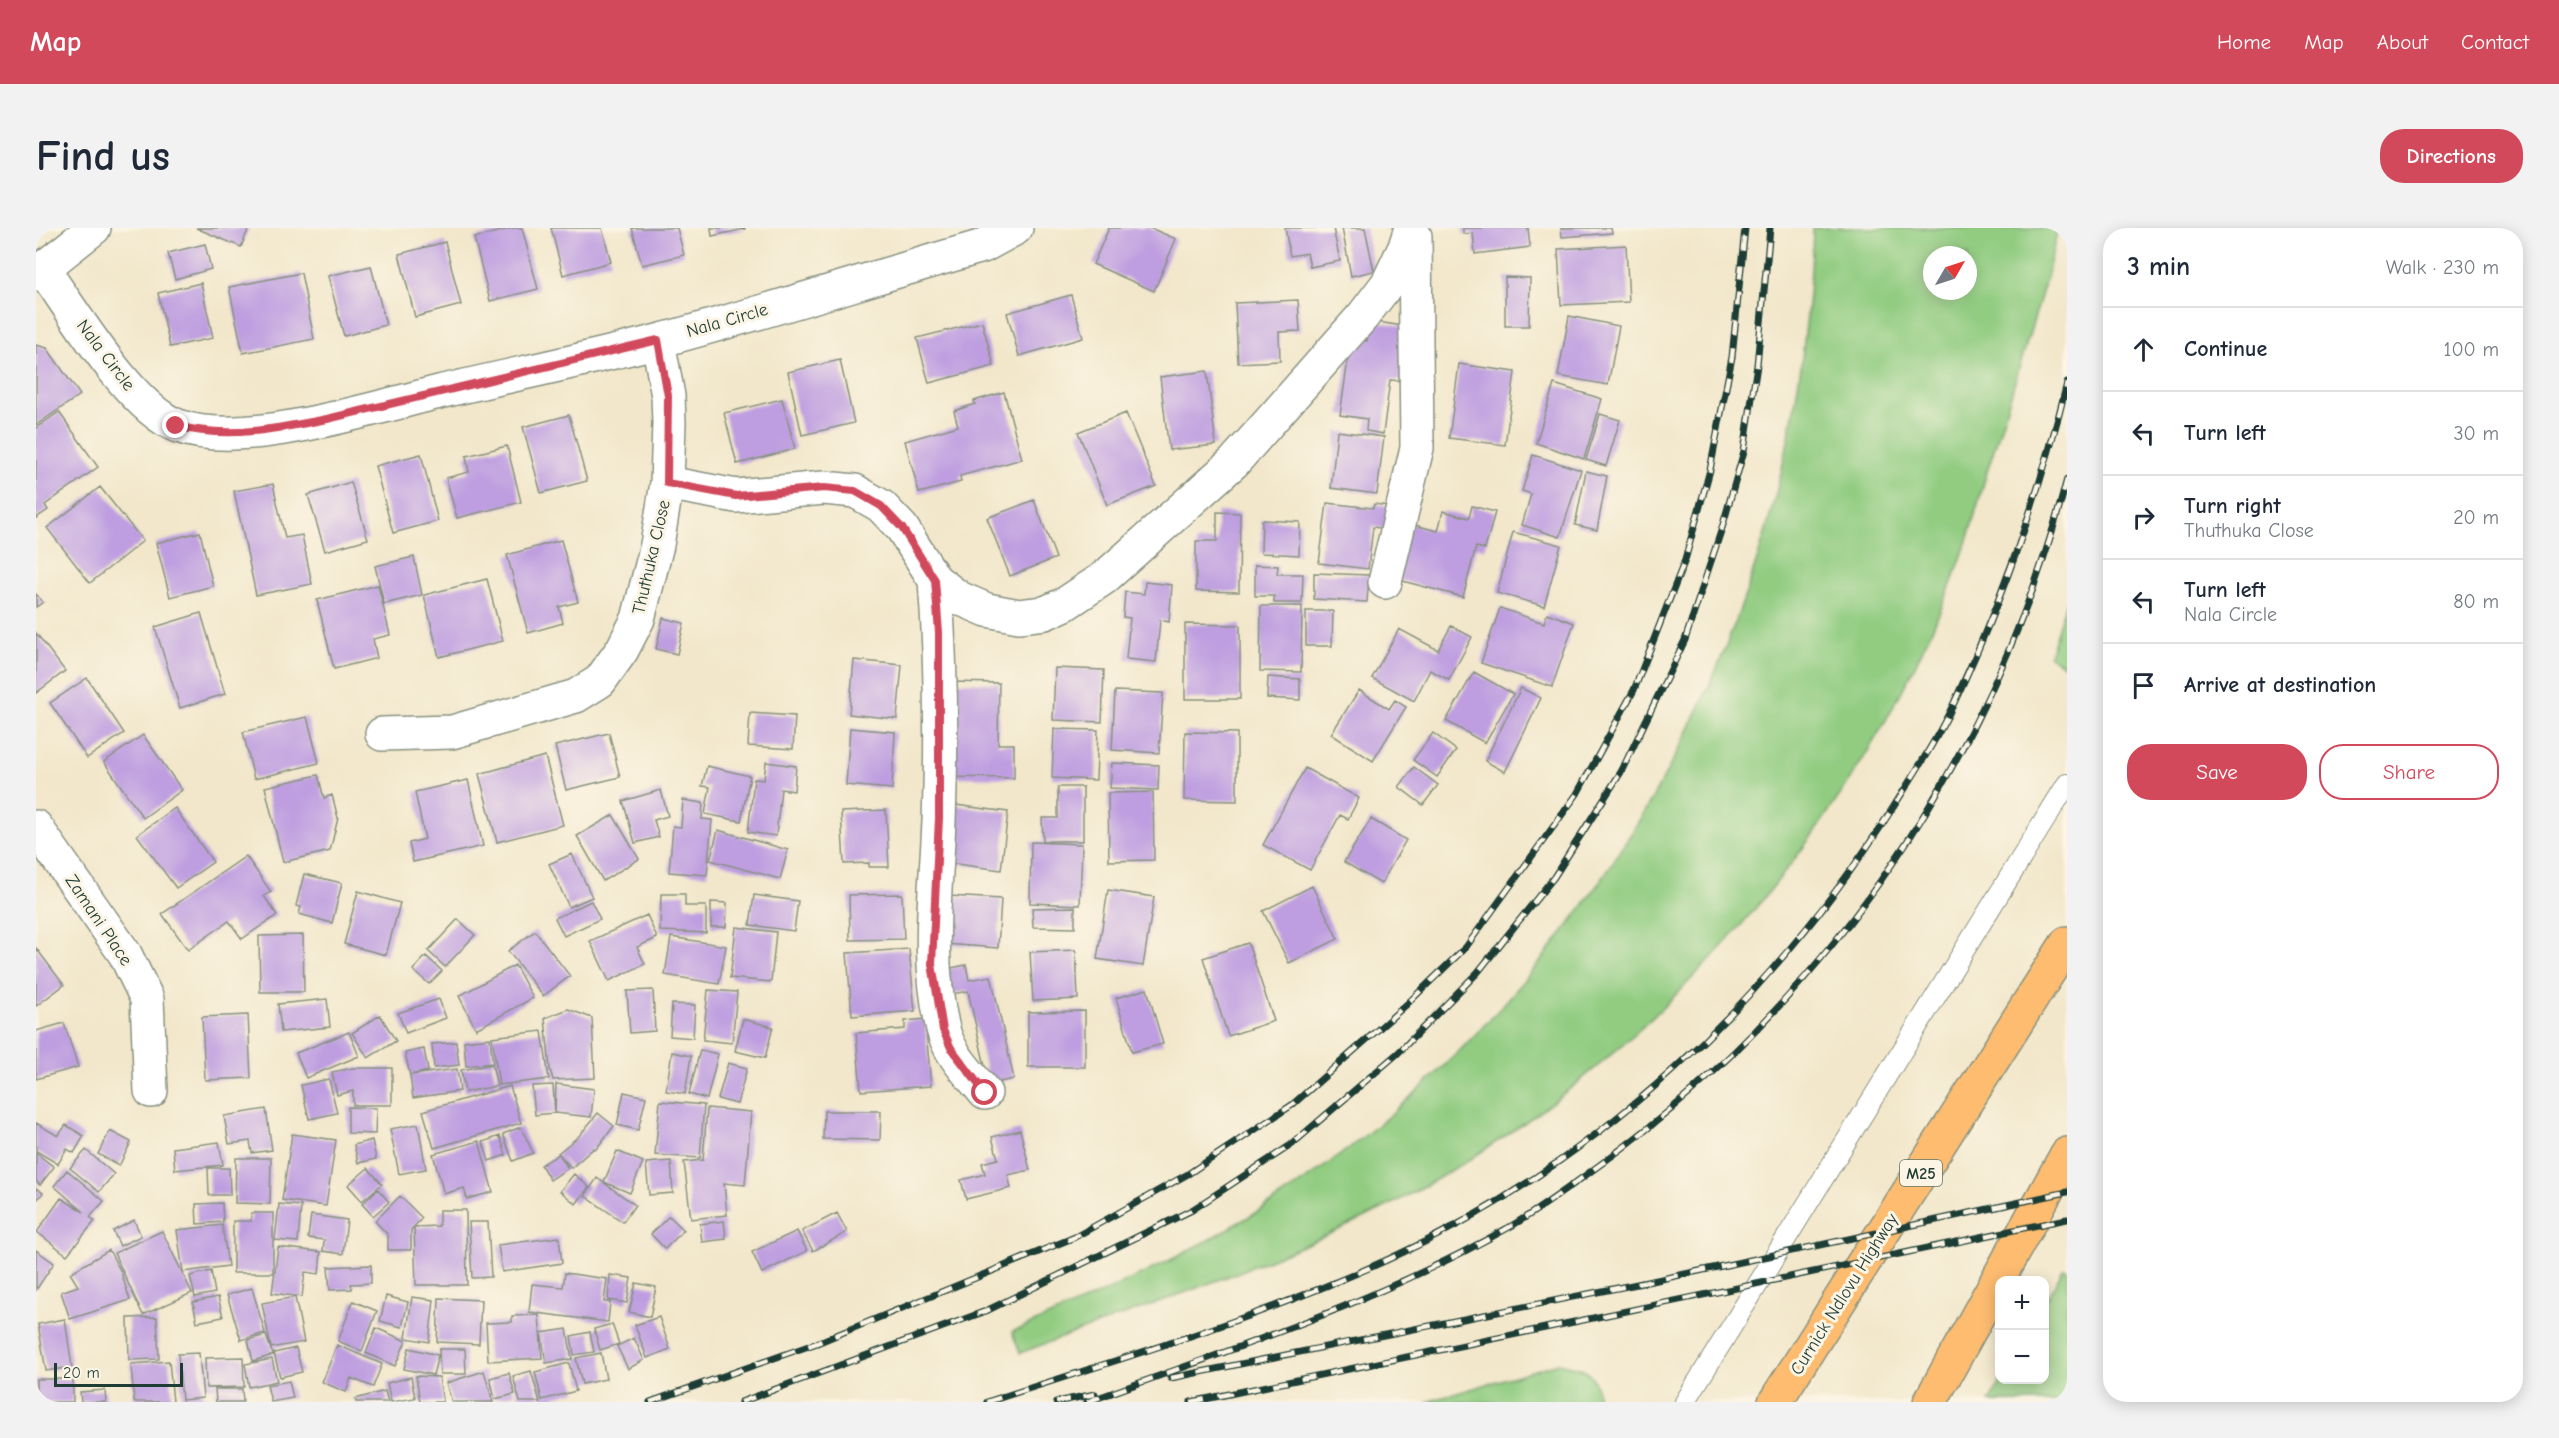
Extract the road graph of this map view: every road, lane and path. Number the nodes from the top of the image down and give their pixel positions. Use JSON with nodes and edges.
{"nodes":[{"id":1,"x":94,"y":228,"type":"edge"},
{"id":2,"x":1016,"y":228,"type":"edge"},
{"id":3,"x":1413,"y":228,"type":"edge"},
{"id":4,"x":40,"y":272,"type":"edge"},
{"id":5,"x":658,"y":340,"type":"junction"},
{"id":6,"x":667,"y":483,"type":"junction"},
{"id":7,"x":935,"y":580,"type":"junction"},
{"id":8,"x":1385,"y":582,"type":"dead end"},
{"id":9,"x":382,"y":734,"type":"dead end"},
{"id":10,"x":2067,"y":784,"type":"edge"},
{"id":11,"x":36,"y":827,"type":"edge"},
{"id":12,"x":2067,"y":943,"type":"edge"},
{"id":13,"x":151,"y":1091,"type":"dead end"},
{"id":14,"x":985,"y":1093,"type":"dead end"},
{"id":15,"x":2067,"y":1154,"type":"edge"},
{"id":16,"x":1685,"y":1402,"type":"edge"},
{"id":17,"x":1775,"y":1402,"type":"edge"},
{"id":18,"x":1930,"y":1402,"type":"edge"}],
"edges":[{"from":1,"to":4,"type":"street","name":"Nala Circle"},
{"from":2,"to":5,"type":"street","name":"Nala Circle"},
{"from":3,"to":7,"type":"street"},
{"from":3,"to":8,"type":"street"},
{"from":4,"to":5,"type":"street","name":"Nala Circle"},
{"from":5,"to":6,"type":"street","name":"Thuthuka Close"},
{"from":6,"to":7,"type":"street"},
{"from":6,"to":9,"type":"street","name":"Thuthuka Close"},
{"from":7,"to":14,"type":"street"},
{"from":10,"to":16,"type":"lane"},
{"from":11,"to":13,"type":"street","name":"Zamani Place"},
{"from":12,"to":17,"type":"main road","name":"Curnick Ndlovu Highway","number":"M25"},
{"from":15,"to":18,"type":"main road"}]}
